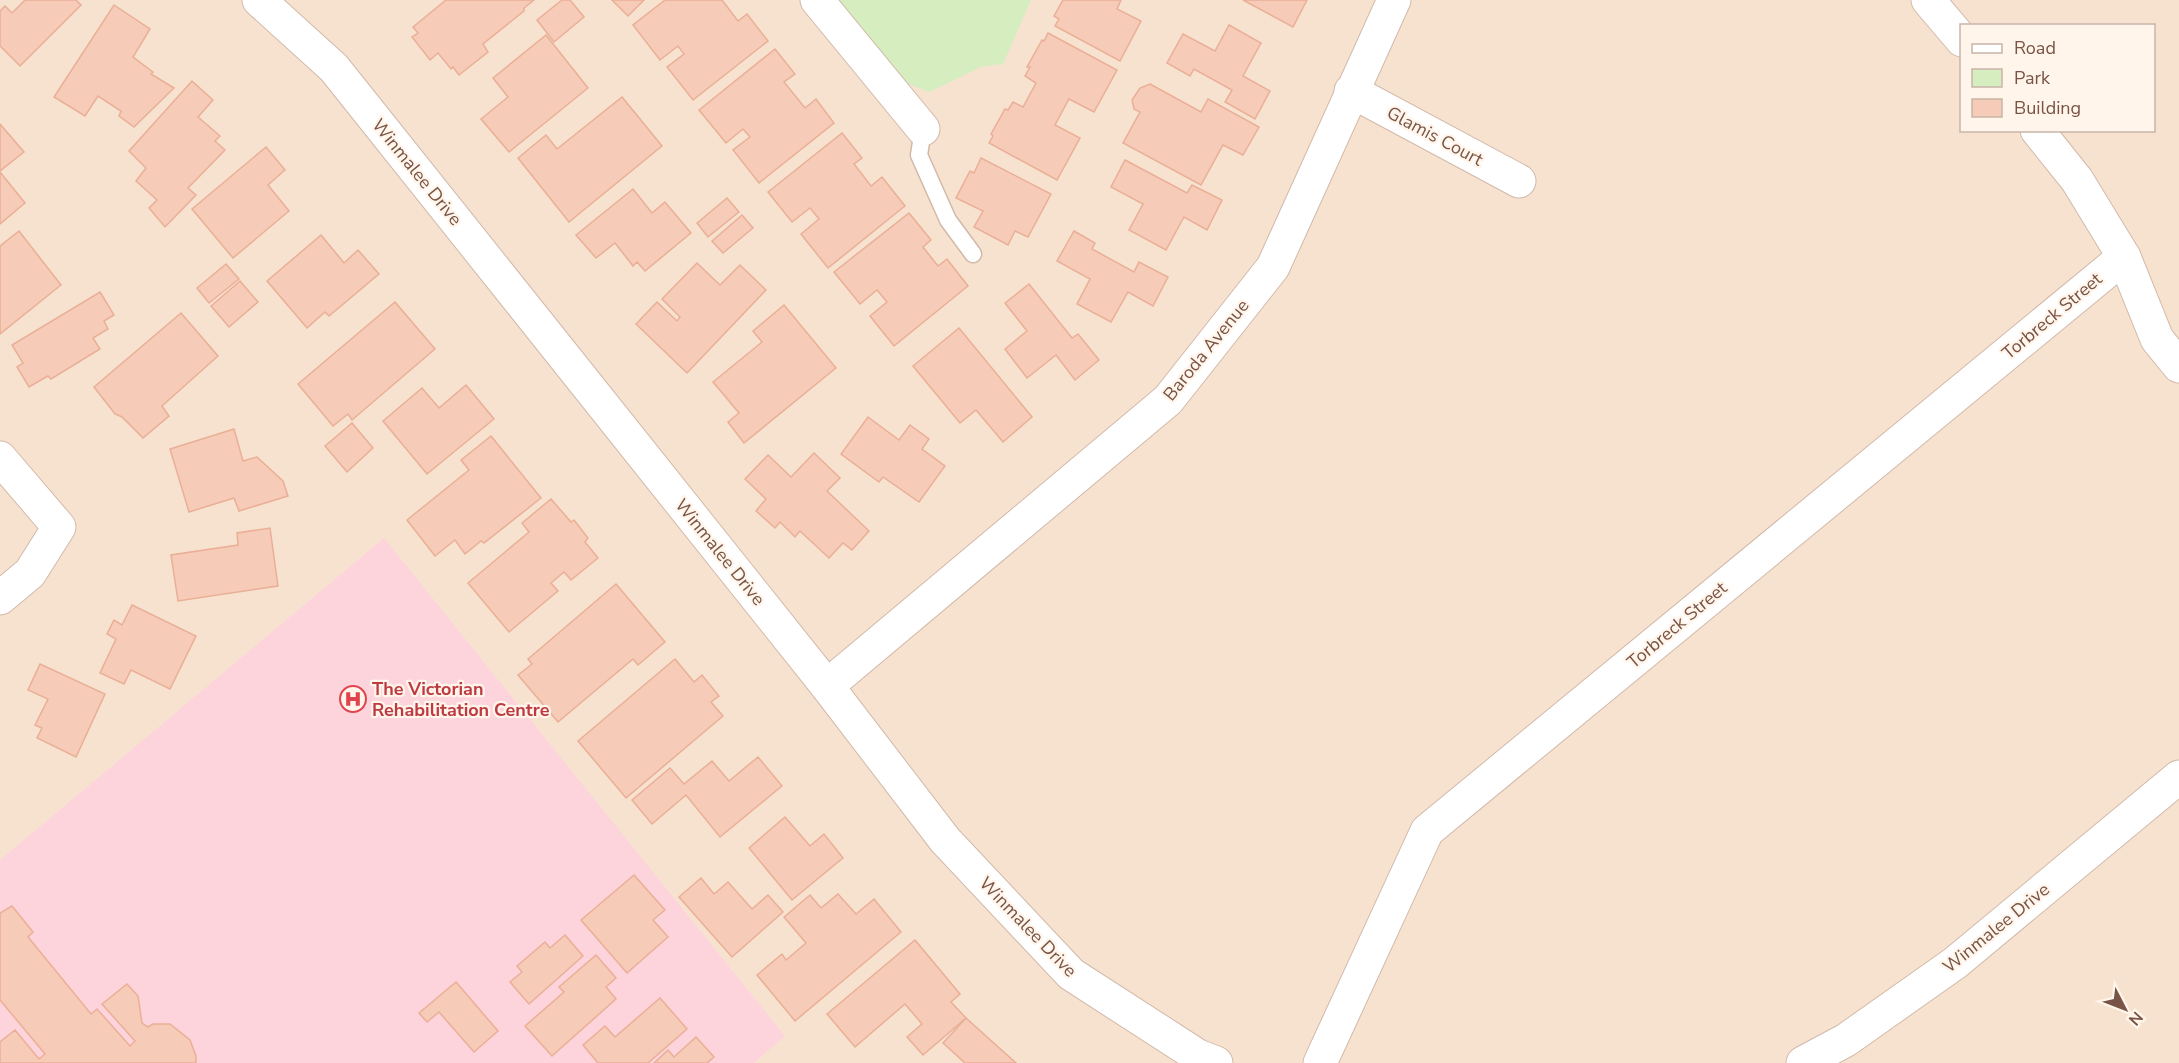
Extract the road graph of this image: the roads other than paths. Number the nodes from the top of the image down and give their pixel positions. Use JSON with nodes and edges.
{"nodes":[{"id":1,"x":259,"y":0,"type":"edge"},
{"id":2,"x":817,"y":0,"type":"edge"},
{"id":3,"x":1395,"y":0,"type":"edge"},
{"id":4,"x":1928,"y":0,"type":"edge"},
{"id":5,"x":1960,"y":38,"type":"edge"},
{"id":6,"x":1351,"y":91,"type":"junction"},
{"id":7,"x":923,"y":129,"type":"joint"},
{"id":8,"x":2039,"y":132,"type":"edge"},
{"id":9,"x":1520,"y":181,"type":"dead end"},
{"id":10,"x":973,"y":254,"type":"dead end"},
{"id":11,"x":2124,"y":257,"type":"junction"},
{"id":12,"x":2179,"y":366,"type":"edge"},
{"id":13,"x":0,"y":458,"type":"edge"},
{"id":14,"x":0,"y":598,"type":"edge"},
{"id":15,"x":826,"y":686,"type":"junction"},
{"id":16,"x":2179,"y":777,"type":"edge"},
{"id":17,"x":1216,"y":1063,"type":"edge"},
{"id":18,"x":1320,"y":1063,"type":"edge"},
{"id":19,"x":1803,"y":1063,"type":"edge"}],
"edges":[{"from":1,"to":15,"type":"street","name":"Winmalee Drive"},
{"from":2,"to":7,"type":"street"},
{"from":3,"to":6,"type":"street","name":"Baroda Avenue"},
{"from":4,"to":5,"type":"street"},
{"from":6,"to":9,"type":"street","name":"Glamis Court"},
{"from":6,"to":15,"type":"street","name":"Baroda Avenue"},
{"from":7,"to":10,"type":"lane"},
{"from":8,"to":11,"type":"street"},
{"from":11,"to":12,"type":"street"},
{"from":11,"to":18,"type":"street","name":"Torbreck Street"},
{"from":13,"to":14,"type":"street"},
{"from":15,"to":17,"type":"street","name":"Winmalee Drive"},
{"from":16,"to":19,"type":"street","name":"Winmalee Drive"}]}
